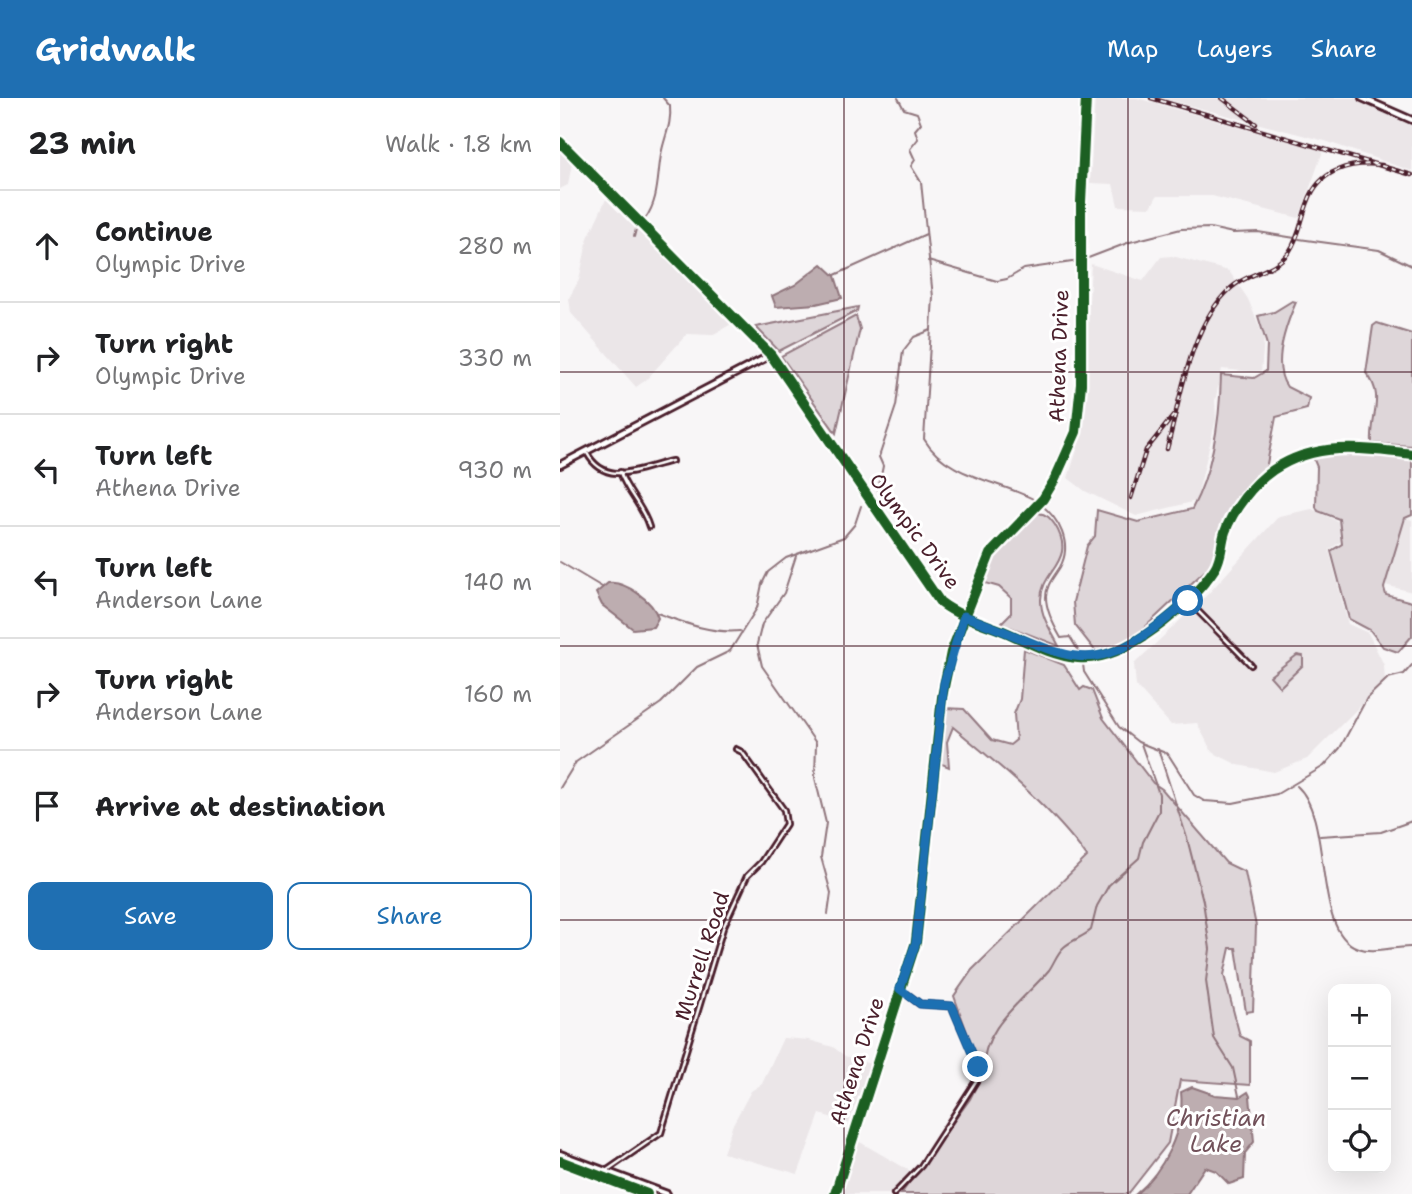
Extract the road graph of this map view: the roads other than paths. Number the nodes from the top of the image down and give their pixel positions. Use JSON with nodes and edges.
{"nodes":[{"id":1,"x":1086,"y":98,"type":"edge"},
{"id":2,"x":1362,"y":98,"type":"edge"},
{"id":3,"x":1412,"y":120,"type":"edge"},
{"id":4,"x":560,"y":142,"type":"edge"},
{"id":5,"x":771,"y":355,"type":"junction"},
{"id":6,"x":587,"y":453,"type":"junction"},
{"id":7,"x":1412,"y":454,"type":"edge"},
{"id":8,"x":671,"y":461,"type":"dead end"},
{"id":9,"x":560,"y":465,"type":"edge"},
{"id":10,"x":620,"y":472,"type":"junction"},
{"id":11,"x":649,"y":527,"type":"dead end"},
{"id":12,"x":1188,"y":601,"type":"junction"},
{"id":13,"x":964,"y":616,"type":"junction"},
{"id":14,"x":1251,"y":665,"type":"dead end"},
{"id":15,"x":736,"y":749,"type":"dead end"},
{"id":16,"x":900,"y":989,"type":"junction"},
{"id":17,"x":560,"y":1154,"type":"edge"},
{"id":18,"x":606,"y":1171,"type":"junction"},
{"id":19,"x":667,"y":1194,"type":"edge"},
{"id":20,"x":835,"y":1194,"type":"edge"},
{"id":21,"x":894,"y":1194,"type":"edge"}],
"edges":[{"from":1,"to":13,"type":"street","name":"Athena Drive"},
{"from":2,"to":3,"type":"street"},
{"from":4,"to":5,"type":"street","name":"Olympic Drive"},
{"from":5,"to":6,"type":"street"},
{"from":5,"to":13,"type":"street","name":"Olympic Drive"},
{"from":6,"to":9,"type":"street"},
{"from":6,"to":10,"type":"street"},
{"from":7,"to":12,"type":"street","name":"Olympic Drive"},
{"from":8,"to":10,"type":"street"},
{"from":10,"to":11,"type":"street"},
{"from":12,"to":13,"type":"street","name":"Olympic Drive"},
{"from":12,"to":14,"type":"street"},
{"from":13,"to":16,"type":"street","name":"Athena Drive"},
{"from":15,"to":18,"type":"street","name":"Murrell Road"},
{"from":16,"to":20,"type":"street","name":"Athena Drive"},
{"from":16,"to":21,"type":"street"},
{"from":17,"to":18,"type":"street"},
{"from":18,"to":19,"type":"street"}]}
